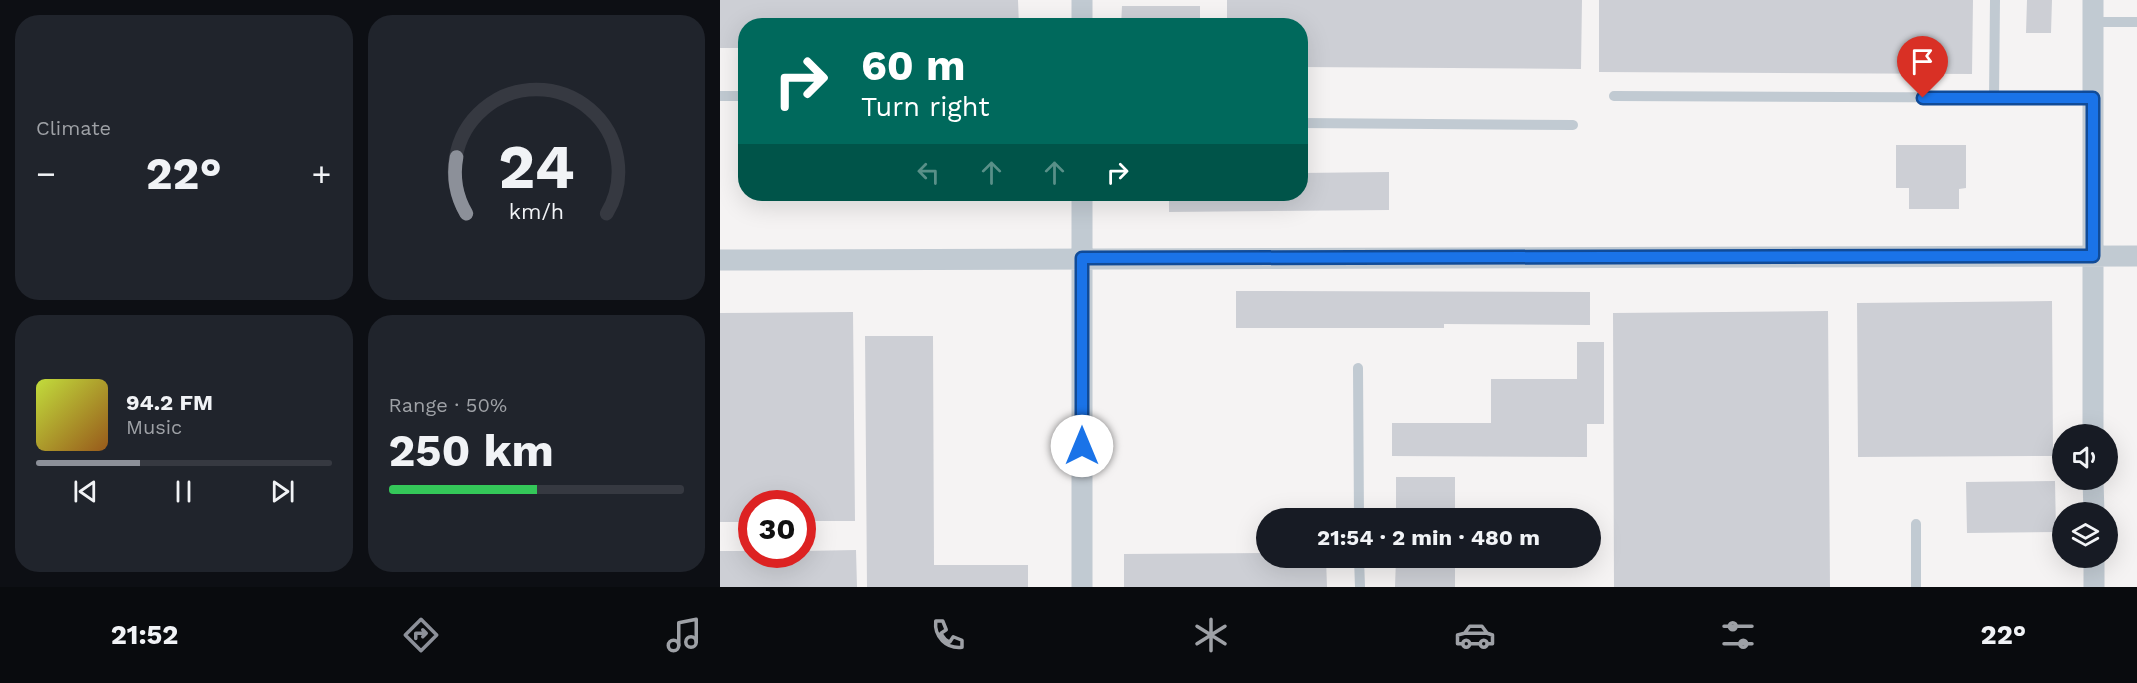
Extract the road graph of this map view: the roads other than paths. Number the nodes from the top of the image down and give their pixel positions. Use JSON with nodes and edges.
{"nodes":[{"id":1,"x":1082,"y":0,"type":"edge"},
{"id":2,"x":1995,"y":0,"type":"edge"},
{"id":3,"x":2093,"y":0,"type":"edge"},
{"id":4,"x":1082,"y":18,"type":"edge"},
{"id":5,"x":2093,"y":22,"type":"junction"},
{"id":6,"x":2137,"y":22,"type":"edge"},
{"id":7,"x":720,"y":96,"type":"edge"},
{"id":8,"x":738,"y":96,"type":"edge"},
{"id":9,"x":1614,"y":96,"type":"dead end"},
{"id":10,"x":1994,"y":98,"type":"junction"},
{"id":11,"x":2093,"y":98,"type":"junction"},
{"id":12,"x":1308,"y":123,"type":"edge"},
{"id":13,"x":1573,"y":125,"type":"dead end"},
{"id":14,"x":1082,"y":201,"type":"edge"},
{"id":15,"x":2093,"y":256,"type":"junction"},
{"id":16,"x":2137,"y":256,"type":"edge"},
{"id":17,"x":1082,"y":258,"type":"junction"},
{"id":18,"x":720,"y":260,"type":"edge"},
{"id":19,"x":1358,"y":368,"type":"dead end"},
{"id":20,"x":2093,"y":424,"type":"edge"},
{"id":21,"x":1359,"y":508,"type":"edge"},
{"id":22,"x":1916,"y":524,"type":"dead end"},
{"id":23,"x":1359,"y":568,"type":"edge"},
{"id":24,"x":2094,"y":568,"type":"edge"},
{"id":25,"x":1082,"y":587,"type":"edge"},
{"id":26,"x":1360,"y":587,"type":"edge"},
{"id":27,"x":1916,"y":587,"type":"edge"},
{"id":28,"x":2094,"y":587,"type":"edge"}],
"edges":[{"from":1,"to":4,"type":"street"},
{"from":2,"to":10,"type":"lane"},
{"from":3,"to":5,"type":"street"},
{"from":5,"to":6,"type":"lane"},
{"from":5,"to":11,"type":"street"},
{"from":7,"to":8,"type":"lane"},
{"from":9,"to":10,"type":"lane"},
{"from":10,"to":11,"type":"lane"},
{"from":11,"to":15,"type":"street"},
{"from":12,"to":13,"type":"lane"},
{"from":14,"to":17,"type":"street"},
{"from":15,"to":16,"type":"street"},
{"from":15,"to":17,"type":"street"},
{"from":15,"to":20,"type":"street"},
{"from":17,"to":18,"type":"street"},
{"from":17,"to":25,"type":"street"},
{"from":19,"to":21,"type":"lane"},
{"from":22,"to":27,"type":"lane"},
{"from":23,"to":26,"type":"lane"},
{"from":24,"to":28,"type":"street"}]}
